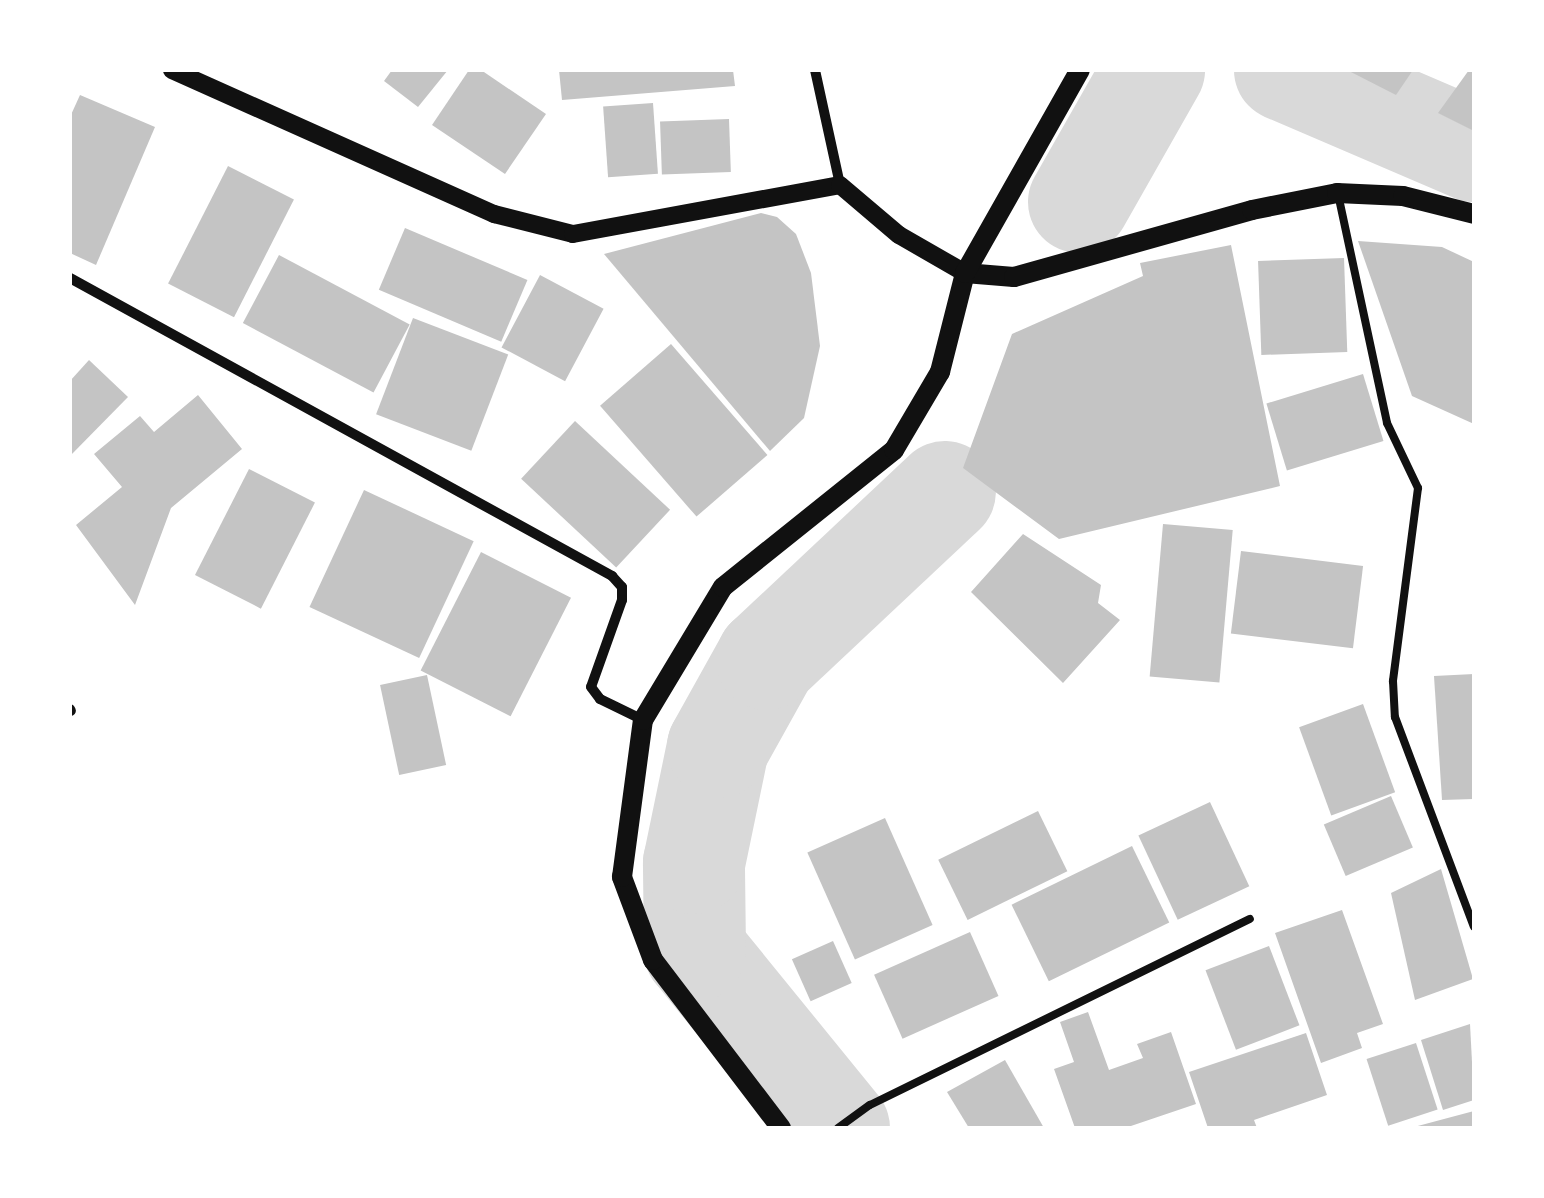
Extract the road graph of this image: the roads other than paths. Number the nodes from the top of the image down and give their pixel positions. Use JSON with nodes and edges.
{"nodes":[{"id":1,"x":172,"y":70,"type":"edge"},
{"id":2,"x":815,"y":70,"type":"edge"},
{"id":3,"x":1080,"y":70,"type":"edge"},
{"id":4,"x":840,"y":184,"type":"junction"},
{"id":5,"x":1338,"y":193,"type":"junction"},
{"id":6,"x":1474,"y":214,"type":"edge"},
{"id":7,"x":964,"y":273,"type":"junction"},
{"id":8,"x":70,"y":278,"type":"edge"},
{"id":9,"x":643,"y":720,"type":"junction"},
{"id":10,"x":1250,"y":919,"type":"dead end"},
{"id":11,"x":1474,"y":926,"type":"edge"},
{"id":12,"x":782,"y":1128,"type":"edge"},
{"id":13,"x":838,"y":1128,"type":"edge"}],
"edges":[{"from":1,"to":4,"type":"street"},
{"from":2,"to":4,"type":"street"},
{"from":3,"to":7,"type":"main road"},
{"from":4,"to":7,"type":"street"},
{"from":5,"to":6,"type":"main road"},
{"from":5,"to":7,"type":"main road"},
{"from":5,"to":11,"type":"lane"},
{"from":7,"to":9,"type":"main road"},
{"from":8,"to":9,"type":"street"},
{"from":9,"to":12,"type":"main road"},
{"from":10,"to":13,"type":"lane"}]}
